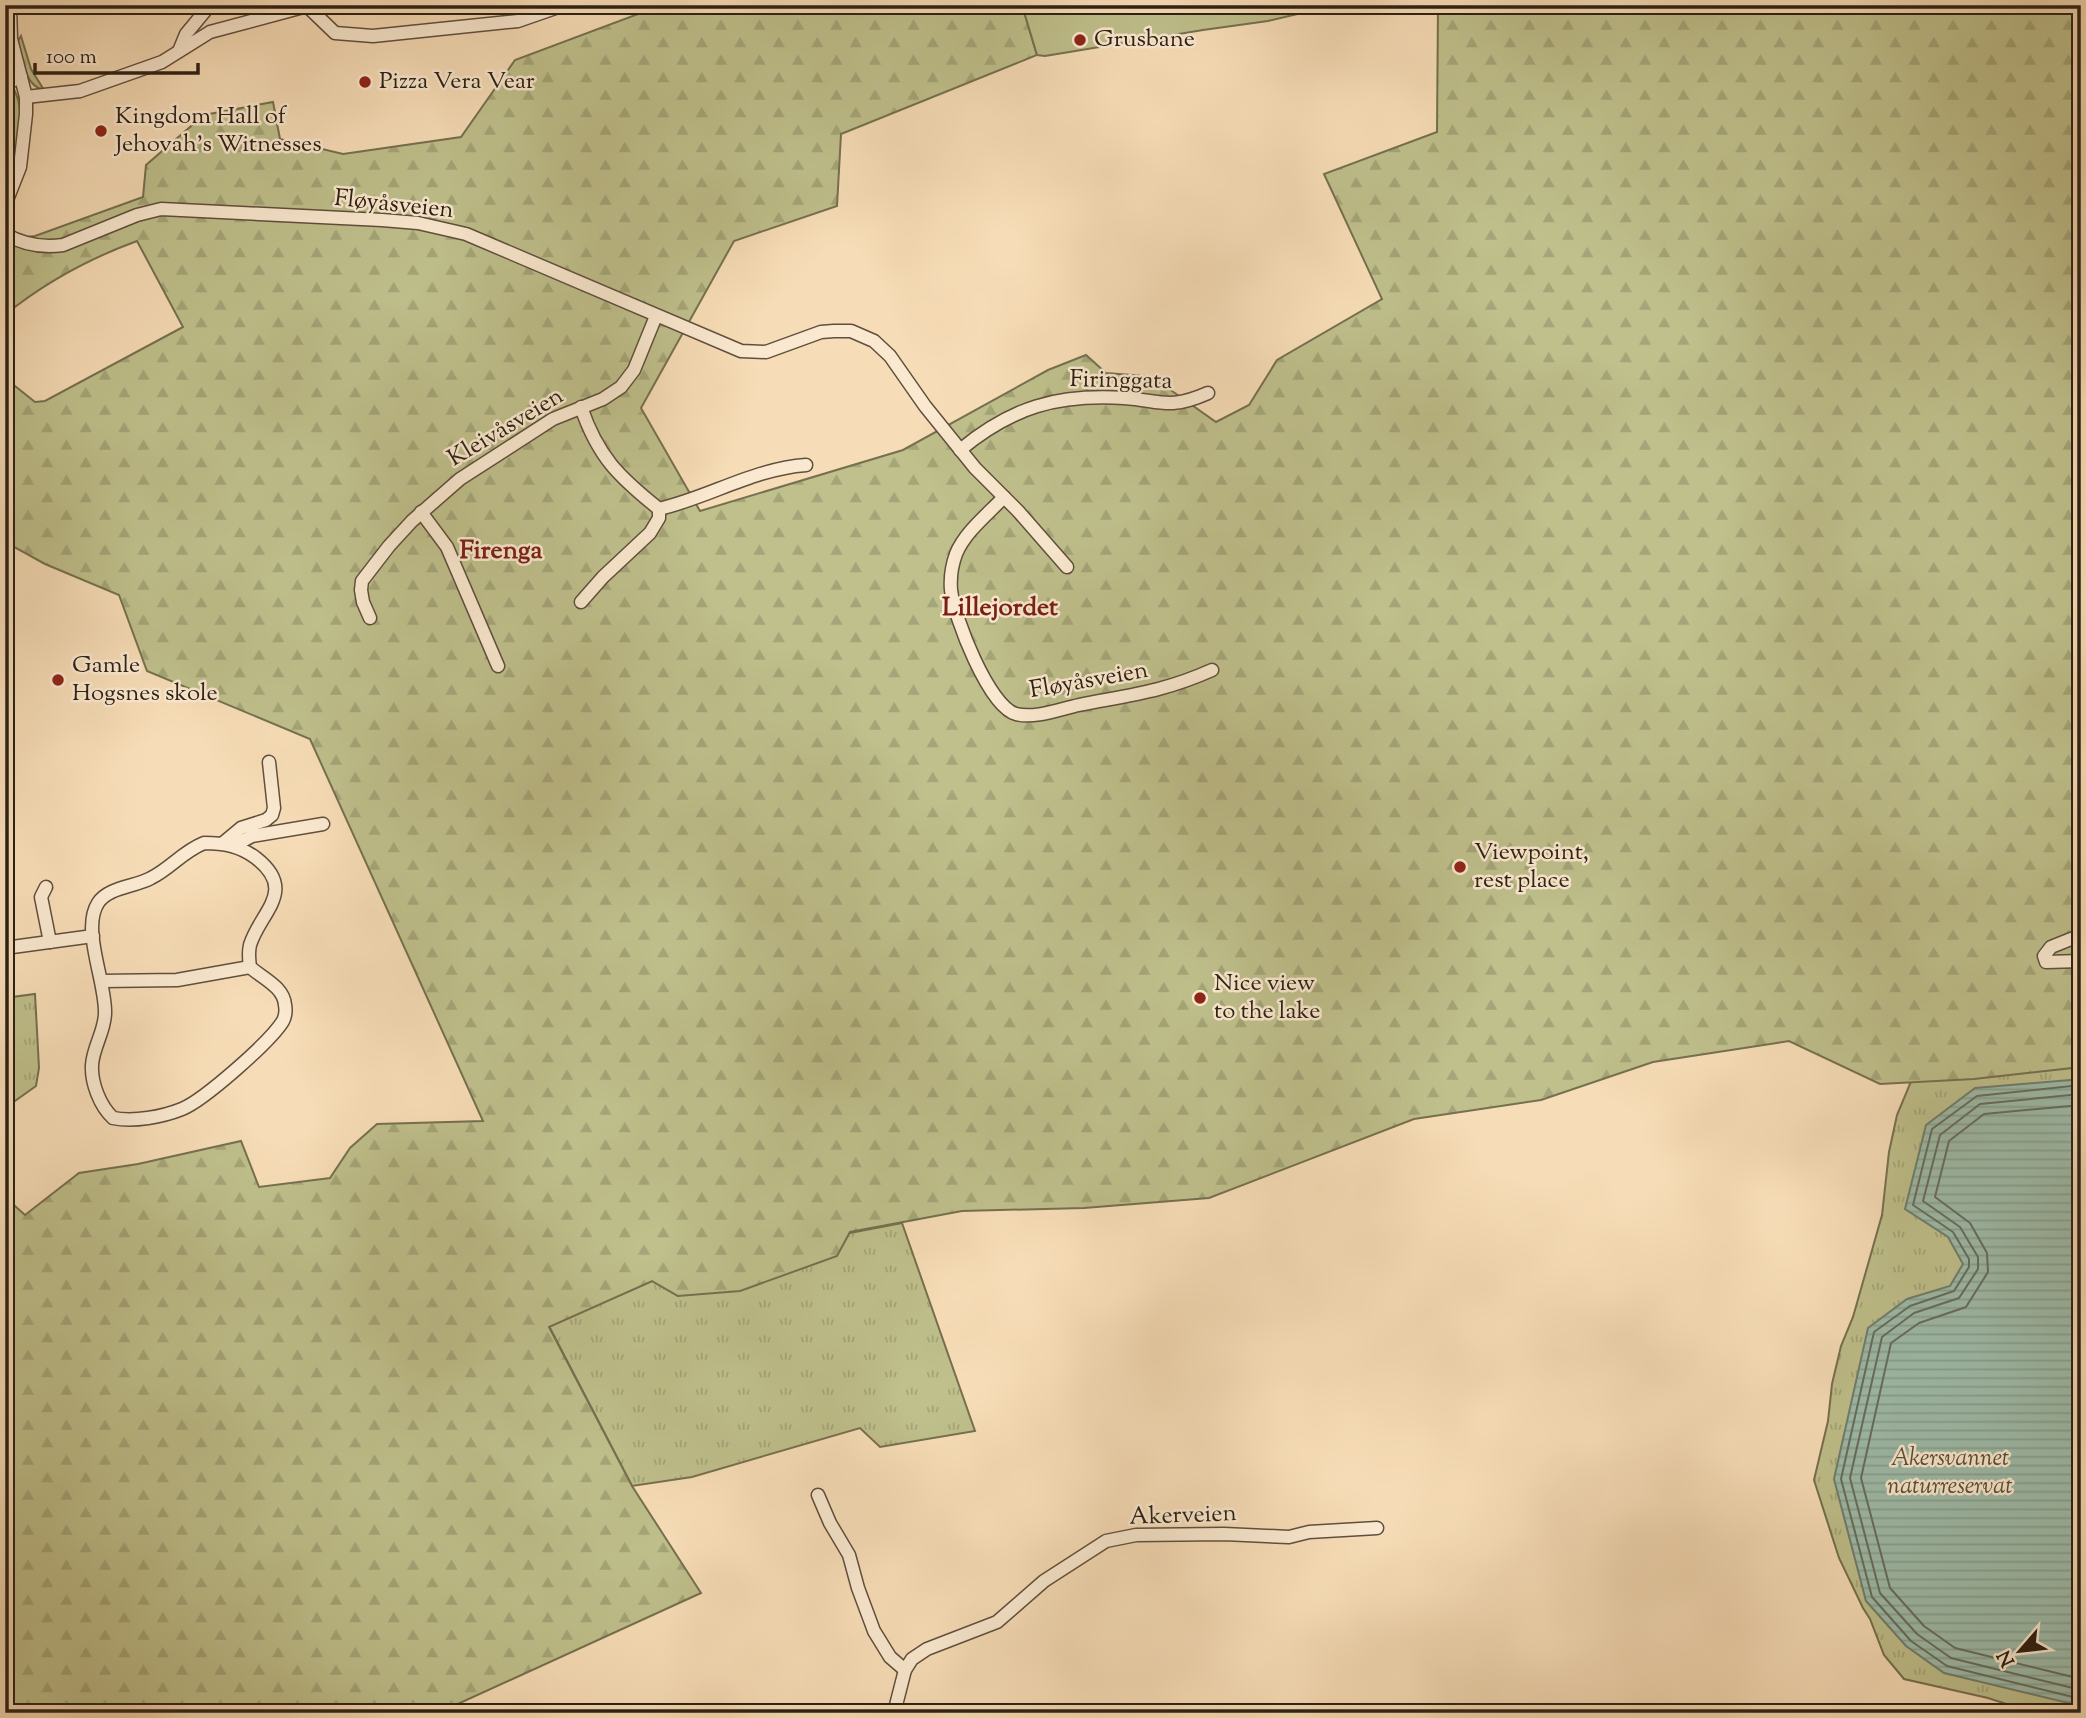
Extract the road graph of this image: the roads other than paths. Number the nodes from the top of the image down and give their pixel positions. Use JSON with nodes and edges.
{"nodes":[{"id":1,"x":10,"y":5,"type":"edge"},
{"id":2,"x":210,"y":5,"type":"edge"},
{"id":3,"x":564,"y":5,"type":"edge"},
{"id":4,"x":307,"y":6,"type":"edge"},
{"id":5,"x":8,"y":36,"type":"edge"},
{"id":6,"x":177,"y":54,"type":"junction"},
{"id":7,"x":21,"y":77,"type":"junction"},
{"id":8,"x":5,"y":84,"type":"edge"},
{"id":9,"x":26,"y":97,"type":"junction"},
{"id":10,"x":5,"y":205,"type":"edge"},
{"id":11,"x":5,"y":234,"type":"edge"},
{"id":12,"x":656,"y":316,"type":"junction"},
{"id":13,"x":1208,"y":393,"type":"dead end"},
{"id":14,"x":581,"y":407,"type":"junction"},
{"id":15,"x":960,"y":450,"type":"junction"},
{"id":16,"x":806,"y":465,"type":"dead end"},
{"id":17,"x":1004,"y":497,"type":"junction"},
{"id":18,"x":659,"y":509,"type":"junction"},
{"id":19,"x":421,"y":512,"type":"junction"},
{"id":20,"x":1067,"y":568,"type":"dead end"},
{"id":21,"x":581,"y":602,"type":"dead end"},
{"id":22,"x":370,"y":618,"type":"dead end"},
{"id":23,"x":498,"y":666,"type":"dead end"},
{"id":24,"x":1212,"y":670,"type":"dead end"},
{"id":25,"x":269,"y":762,"type":"dead end"},
{"id":26,"x":323,"y":824,"type":"dead end"},
{"id":27,"x":228,"y":844,"type":"junction"},
{"id":28,"x":46,"y":887,"type":"dead end"},
{"id":29,"x":2081,"y":935,"type":"edge"},
{"id":30,"x":93,"y":936,"type":"junction"},
{"id":31,"x":50,"y":942,"type":"junction"},
{"id":32,"x":5,"y":948,"type":"edge"},
{"id":33,"x":2081,"y":961,"type":"edge"},
{"id":34,"x":250,"y":967,"type":"junction"},
{"id":35,"x":102,"y":981,"type":"junction"},
{"id":36,"x":818,"y":1495,"type":"dead end"},
{"id":37,"x":1377,"y":1528,"type":"dead end"},
{"id":38,"x":905,"y":1670,"type":"junction"},
{"id":39,"x":894,"y":1713,"type":"edge"}],
"edges":[{"from":1,"to":5,"type":"street"},
{"from":2,"to":6,"type":"street"},
{"from":3,"to":4,"type":"street"},
{"from":4,"to":6,"type":"street"},
{"from":5,"to":7,"type":"street"},
{"from":6,"to":9,"type":"street"},
{"from":7,"to":8,"type":"street"},
{"from":7,"to":9,"type":"street"},
{"from":9,"to":10,"type":"street"},
{"from":11,"to":12,"type":"street","name":"Fløyåsveien"},
{"from":12,"to":14,"type":"street","name":"Kleivåsveien"},
{"from":12,"to":15,"type":"street","name":"Fløyåsveien"},
{"from":13,"to":15,"type":"street","name":"Firinggata"},
{"from":14,"to":18,"type":"street"},
{"from":14,"to":19,"type":"street","name":"Kleivåsveien"},
{"from":15,"to":17,"type":"street"},
{"from":16,"to":18,"type":"street"},
{"from":17,"to":20,"type":"street"},
{"from":17,"to":24,"type":"street","name":"Fløyåsveien"},
{"from":18,"to":21,"type":"street"},
{"from":19,"to":22,"type":"street","name":"Kleivåsveien"},
{"from":19,"to":23,"type":"street"},
{"from":25,"to":27,"type":"street"},
{"from":26,"to":27,"type":"street"},
{"from":27,"to":30,"type":"street"},
{"from":27,"to":34,"type":"street"},
{"from":28,"to":31,"type":"street"},
{"from":29,"to":33,"type":"street"},
{"from":30,"to":31,"type":"street"},
{"from":30,"to":35,"type":"street"},
{"from":31,"to":32,"type":"street"},
{"from":34,"to":35,"type":"street"},
{"from":34,"to":35,"type":"street"},
{"from":36,"to":38,"type":"street"},
{"from":37,"to":38,"type":"street","name":"Akerveien"},
{"from":38,"to":39,"type":"street"}]}
